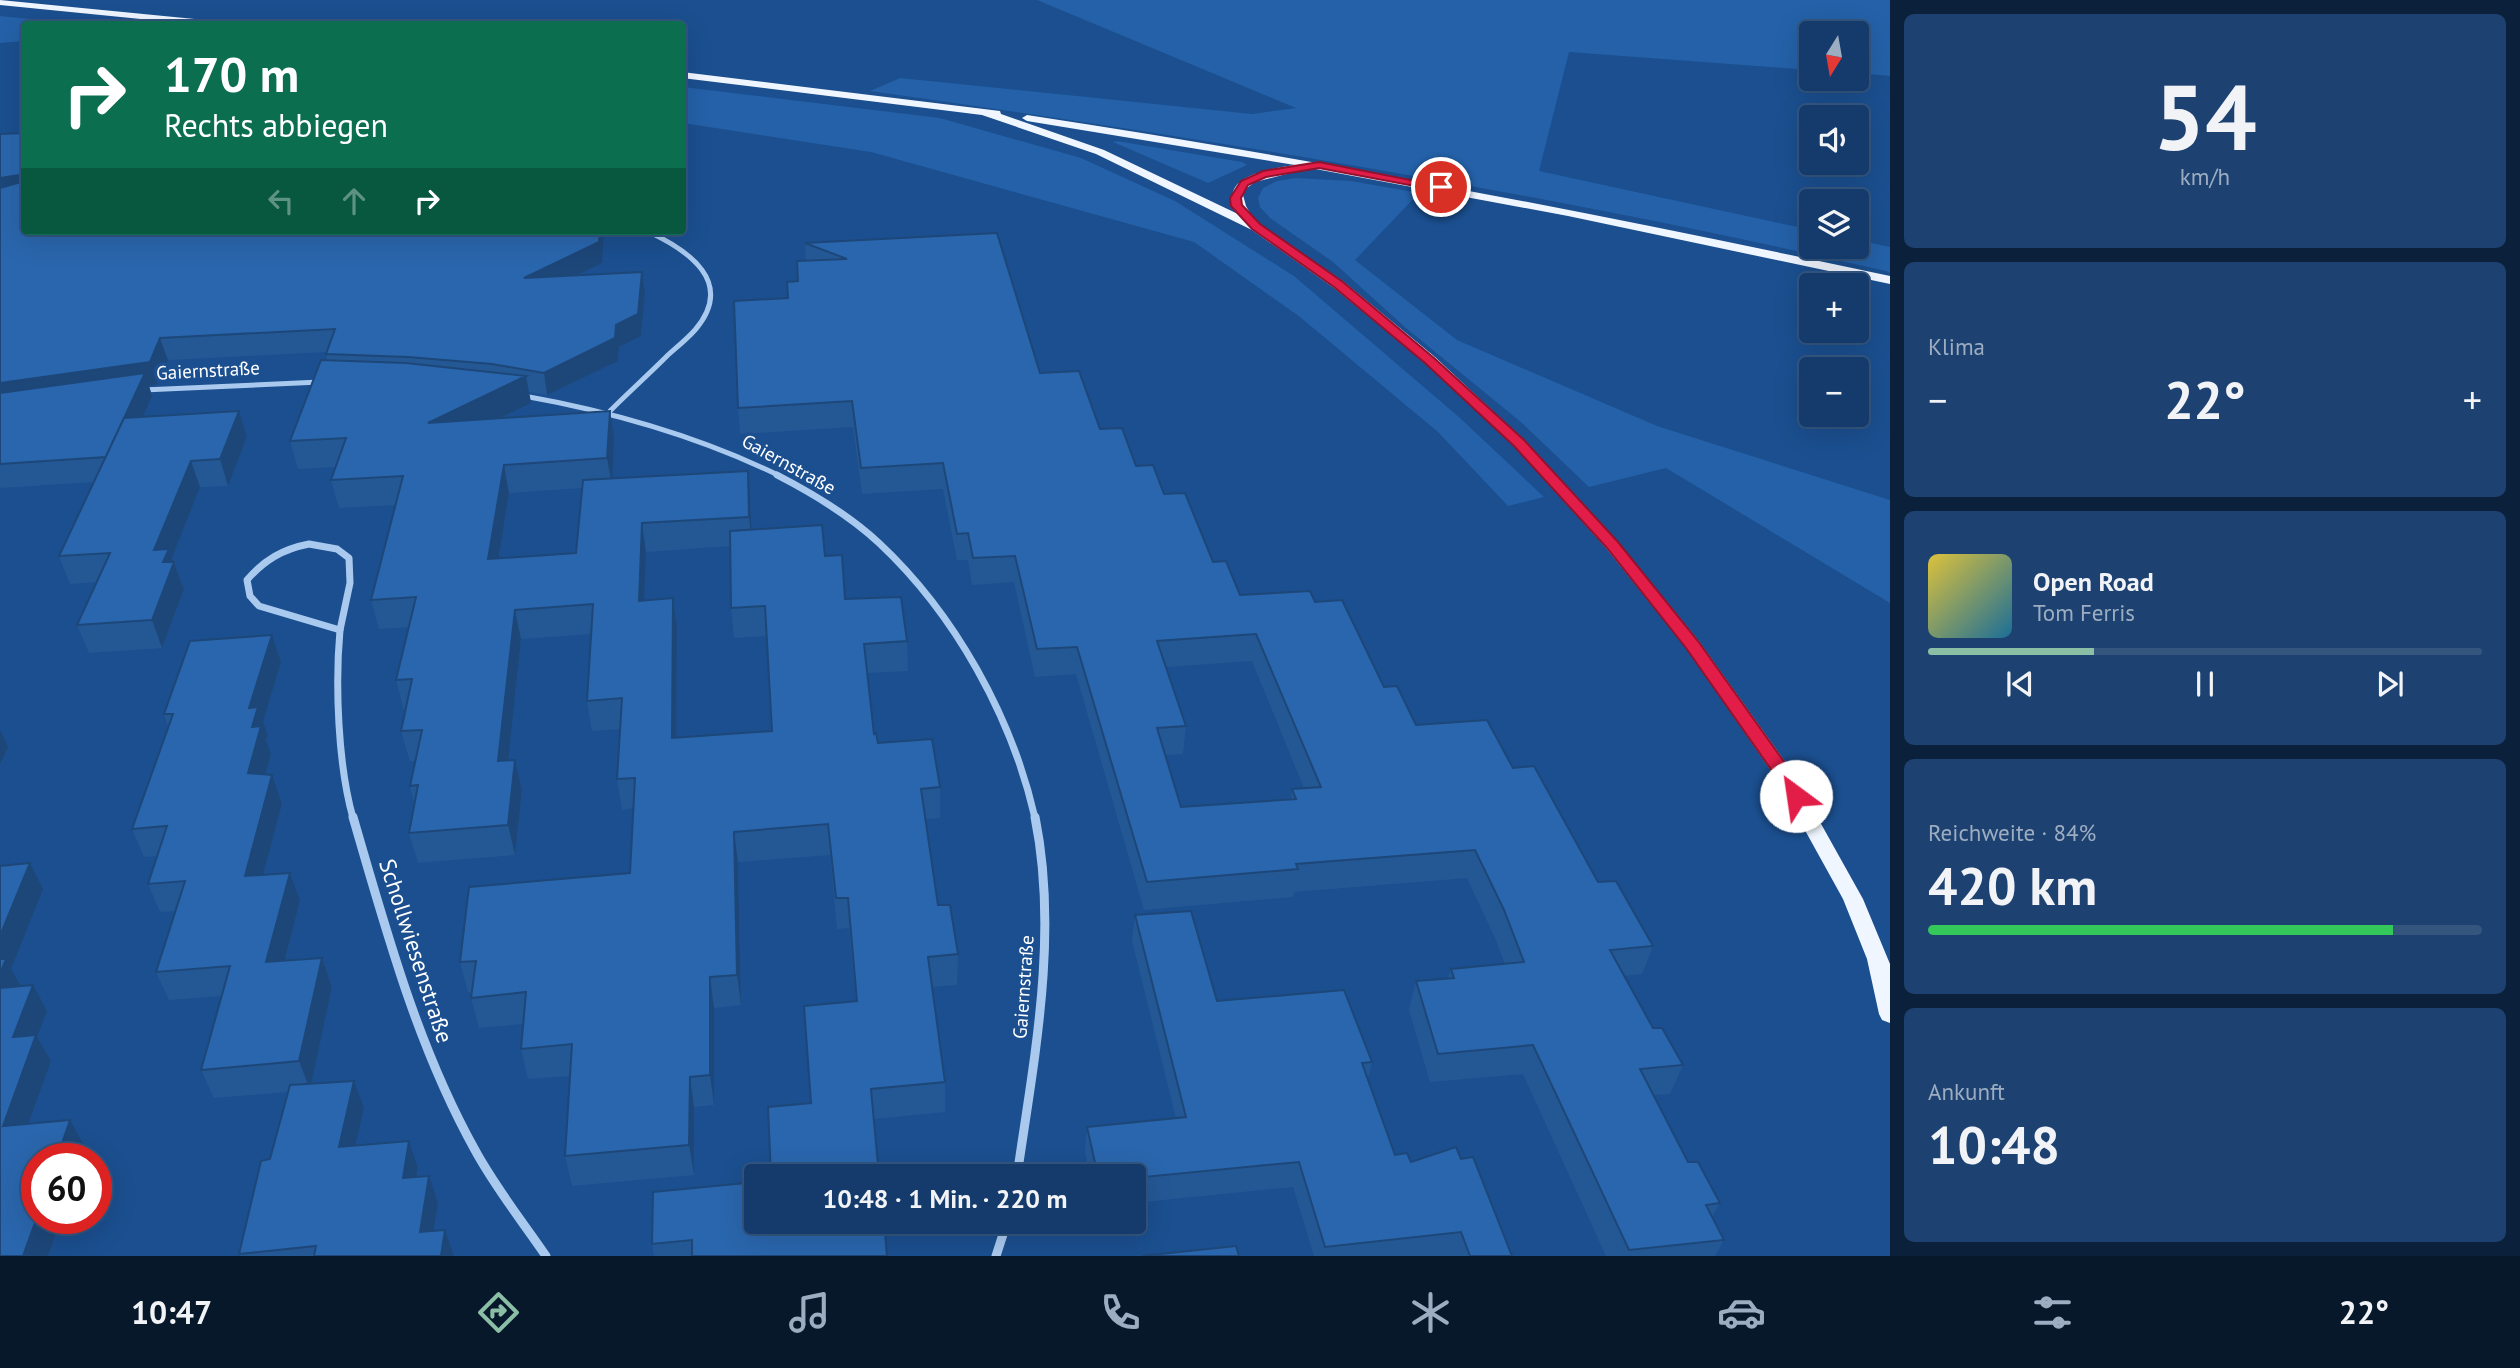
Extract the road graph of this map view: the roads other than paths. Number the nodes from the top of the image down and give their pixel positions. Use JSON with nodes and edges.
{"nodes":[{"id":1,"x":0,"y":2,"type":"edge"},
{"id":2,"x":186,"y":21,"type":"edge"},
{"id":3,"x":686,"y":75,"type":"edge"},
{"id":4,"x":985,"y":111,"type":"junction"},
{"id":5,"x":1319,"y":165,"type":"junction"},
{"id":6,"x":1256,"y":227,"type":"junction"},
{"id":7,"x":656,"y":235,"type":"edge"},
{"id":8,"x":1890,"y":280,"type":"edge"},
{"id":9,"x":325,"y":382,"type":"edge"},
{"id":10,"x":131,"y":391,"type":"edge"},
{"id":11,"x":513,"y":394,"type":"edge"},
{"id":12,"x":610,"y":411,"type":"junction"},
{"id":13,"x":340,"y":630,"type":"junction"},
{"id":14,"x":1890,"y":1014,"type":"edge"},
{"id":15,"x":1019,"y":1164,"type":"edge"},
{"id":16,"x":1003,"y":1234,"type":"edge"},
{"id":17,"x":546,"y":1256,"type":"edge"},
{"id":18,"x":996,"y":1256,"type":"edge"}],
"edges":[{"from":1,"to":2,"type":"main road"},
{"from":3,"to":4,"type":"main road"},
{"from":4,"to":5,"type":"main road"},
{"from":4,"to":6,"type":"main road"},
{"from":5,"to":6,"type":"main road"},
{"from":5,"to":8,"type":"main road"},
{"from":6,"to":14,"type":"main road"},
{"from":7,"to":12,"type":"street"},
{"from":9,"to":10,"type":"street","name":"Gaiernstraße"},
{"from":11,"to":12,"type":"street","name":"Gaiernstraße"},
{"from":12,"to":15,"type":"street","name":"Gaiernstraße"},
{"from":13,"to":13,"type":"street","name":"Schollwiesenstraße"},
{"from":13,"to":17,"type":"street","name":"Schollwiesenstraße"},
{"from":16,"to":18,"type":"street"}]}
